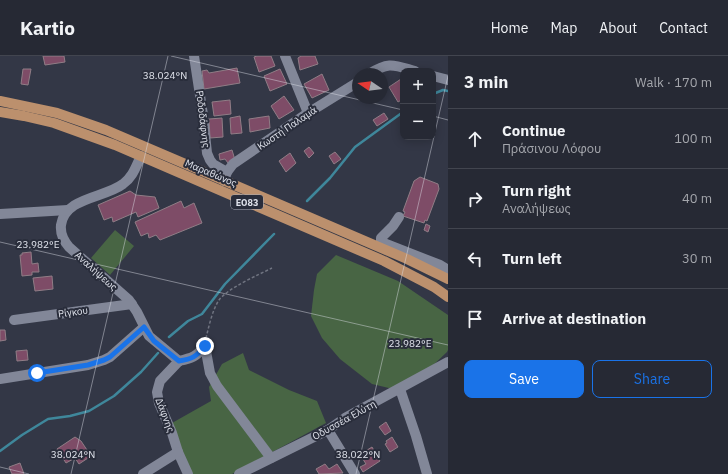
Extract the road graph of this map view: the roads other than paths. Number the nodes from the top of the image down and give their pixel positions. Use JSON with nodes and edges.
{"nodes":[{"id":1,"x":194,"y":56,"type":"edge"},
{"id":2,"x":285,"y":56,"type":"edge"},
{"id":3,"x":379,"y":68,"type":"edge"},
{"id":4,"x":405,"y":68,"type":"edge"},
{"id":5,"x":436,"y":77,"type":"edge"},
{"id":6,"x":448,"y":80,"type":"edge"},
{"id":7,"x":352,"y":86,"type":"edge"},
{"id":8,"x":0,"y":101,"type":"edge"},
{"id":9,"x":0,"y":112,"type":"edge"},
{"id":10,"x":308,"y":113,"type":"junction"},
{"id":11,"x":141,"y":156,"type":"junction"},
{"id":12,"x":226,"y":176,"type":"junction"},
{"id":13,"x":68,"y":210,"type":"junction"},
{"id":14,"x":0,"y":214,"type":"edge"},
{"id":15,"x":399,"y":217,"type":"dead end"},
{"id":16,"x":448,"y":270,"type":"edge"},
{"id":17,"x":448,"y":279,"type":"edge"},
{"id":18,"x":448,"y":297,"type":"edge"},
{"id":19,"x":132,"y":304,"type":"junction"},
{"id":20,"x":14,"y":320,"type":"dead end"},
{"id":21,"x":144,"y":327,"type":"junction"},
{"id":22,"x":179,"y":361,"type":"junction"},
{"id":23,"x":448,"y":362,"type":"edge"},
{"id":24,"x":0,"y":380,"type":"edge"},
{"id":25,"x":400,"y":389,"type":"junction"},
{"id":26,"x":328,"y":430,"type":"junction"},
{"id":27,"x":178,"y":452,"type":"junction"},
{"id":28,"x":271,"y":458,"type":"junction"},
{"id":29,"x":250,"y":471,"type":"edge"},
{"id":30,"x":143,"y":474,"type":"edge"},
{"id":31,"x":188,"y":474,"type":"edge"},
{"id":32,"x":238,"y":474,"type":"edge"},
{"id":33,"x":355,"y":474,"type":"edge"},
{"id":34,"x":427,"y":474,"type":"edge"}],
"edges":[{"from":1,"to":12,"type":"street","name":"Ροδοδάφνης"},
{"from":2,"to":10,"type":"street"},
{"from":3,"to":4,"type":"street"},
{"from":5,"to":6,"type":"street"},
{"from":7,"to":10,"type":"street","name":"Κωστή Παλαμά"},
{"from":8,"to":12,"type":"main road","name":"Μαραθώνος","number":"ΕΟ83"},
{"from":9,"to":11,"type":"main road","name":"Μαραθώνος","number":"ΕΟ83"},
{"from":10,"to":12,"type":"street","name":"Κωστή Παλαμά"},
{"from":11,"to":13,"type":"street"},
{"from":11,"to":18,"type":"main road","name":"Μαραθώνος","number":"ΕΟ83"},
{"from":12,"to":17,"type":"main road","name":"Μαραθώνος","number":"ΕΟ83"},
{"from":13,"to":14,"type":"street"},
{"from":13,"to":19,"type":"street","name":"Αναλήψεως"},
{"from":15,"to":16,"type":"street"},
{"from":19,"to":20,"type":"street","name":"Ρίγκου"},
{"from":19,"to":21,"type":"street","name":"Αναλήψεως"},
{"from":21,"to":22,"type":"street","name":"Αναλήψεως"},
{"from":21,"to":24,"type":"street"},
{"from":22,"to":27,"type":"street","name":"Δάφνης"},
{"from":22,"to":28,"type":"street"},
{"from":23,"to":25,"type":"street","name":"Οδυσσέα Ελύτη"},
{"from":25,"to":26,"type":"street","name":"Οδυσσέα Ελύτη"},
{"from":25,"to":34,"type":"street"},
{"from":26,"to":28,"type":"street","name":"Οδυσσέα Ελύτη"},
{"from":26,"to":33,"type":"street"},
{"from":27,"to":30,"type":"street"},
{"from":27,"to":31,"type":"street","name":"Δάφνης"},
{"from":28,"to":29,"type":"street","name":"Οδυσσέα Ελύτη"},
{"from":29,"to":32,"type":"street","name":"Οδυσσέα Ελύτη"}]}
